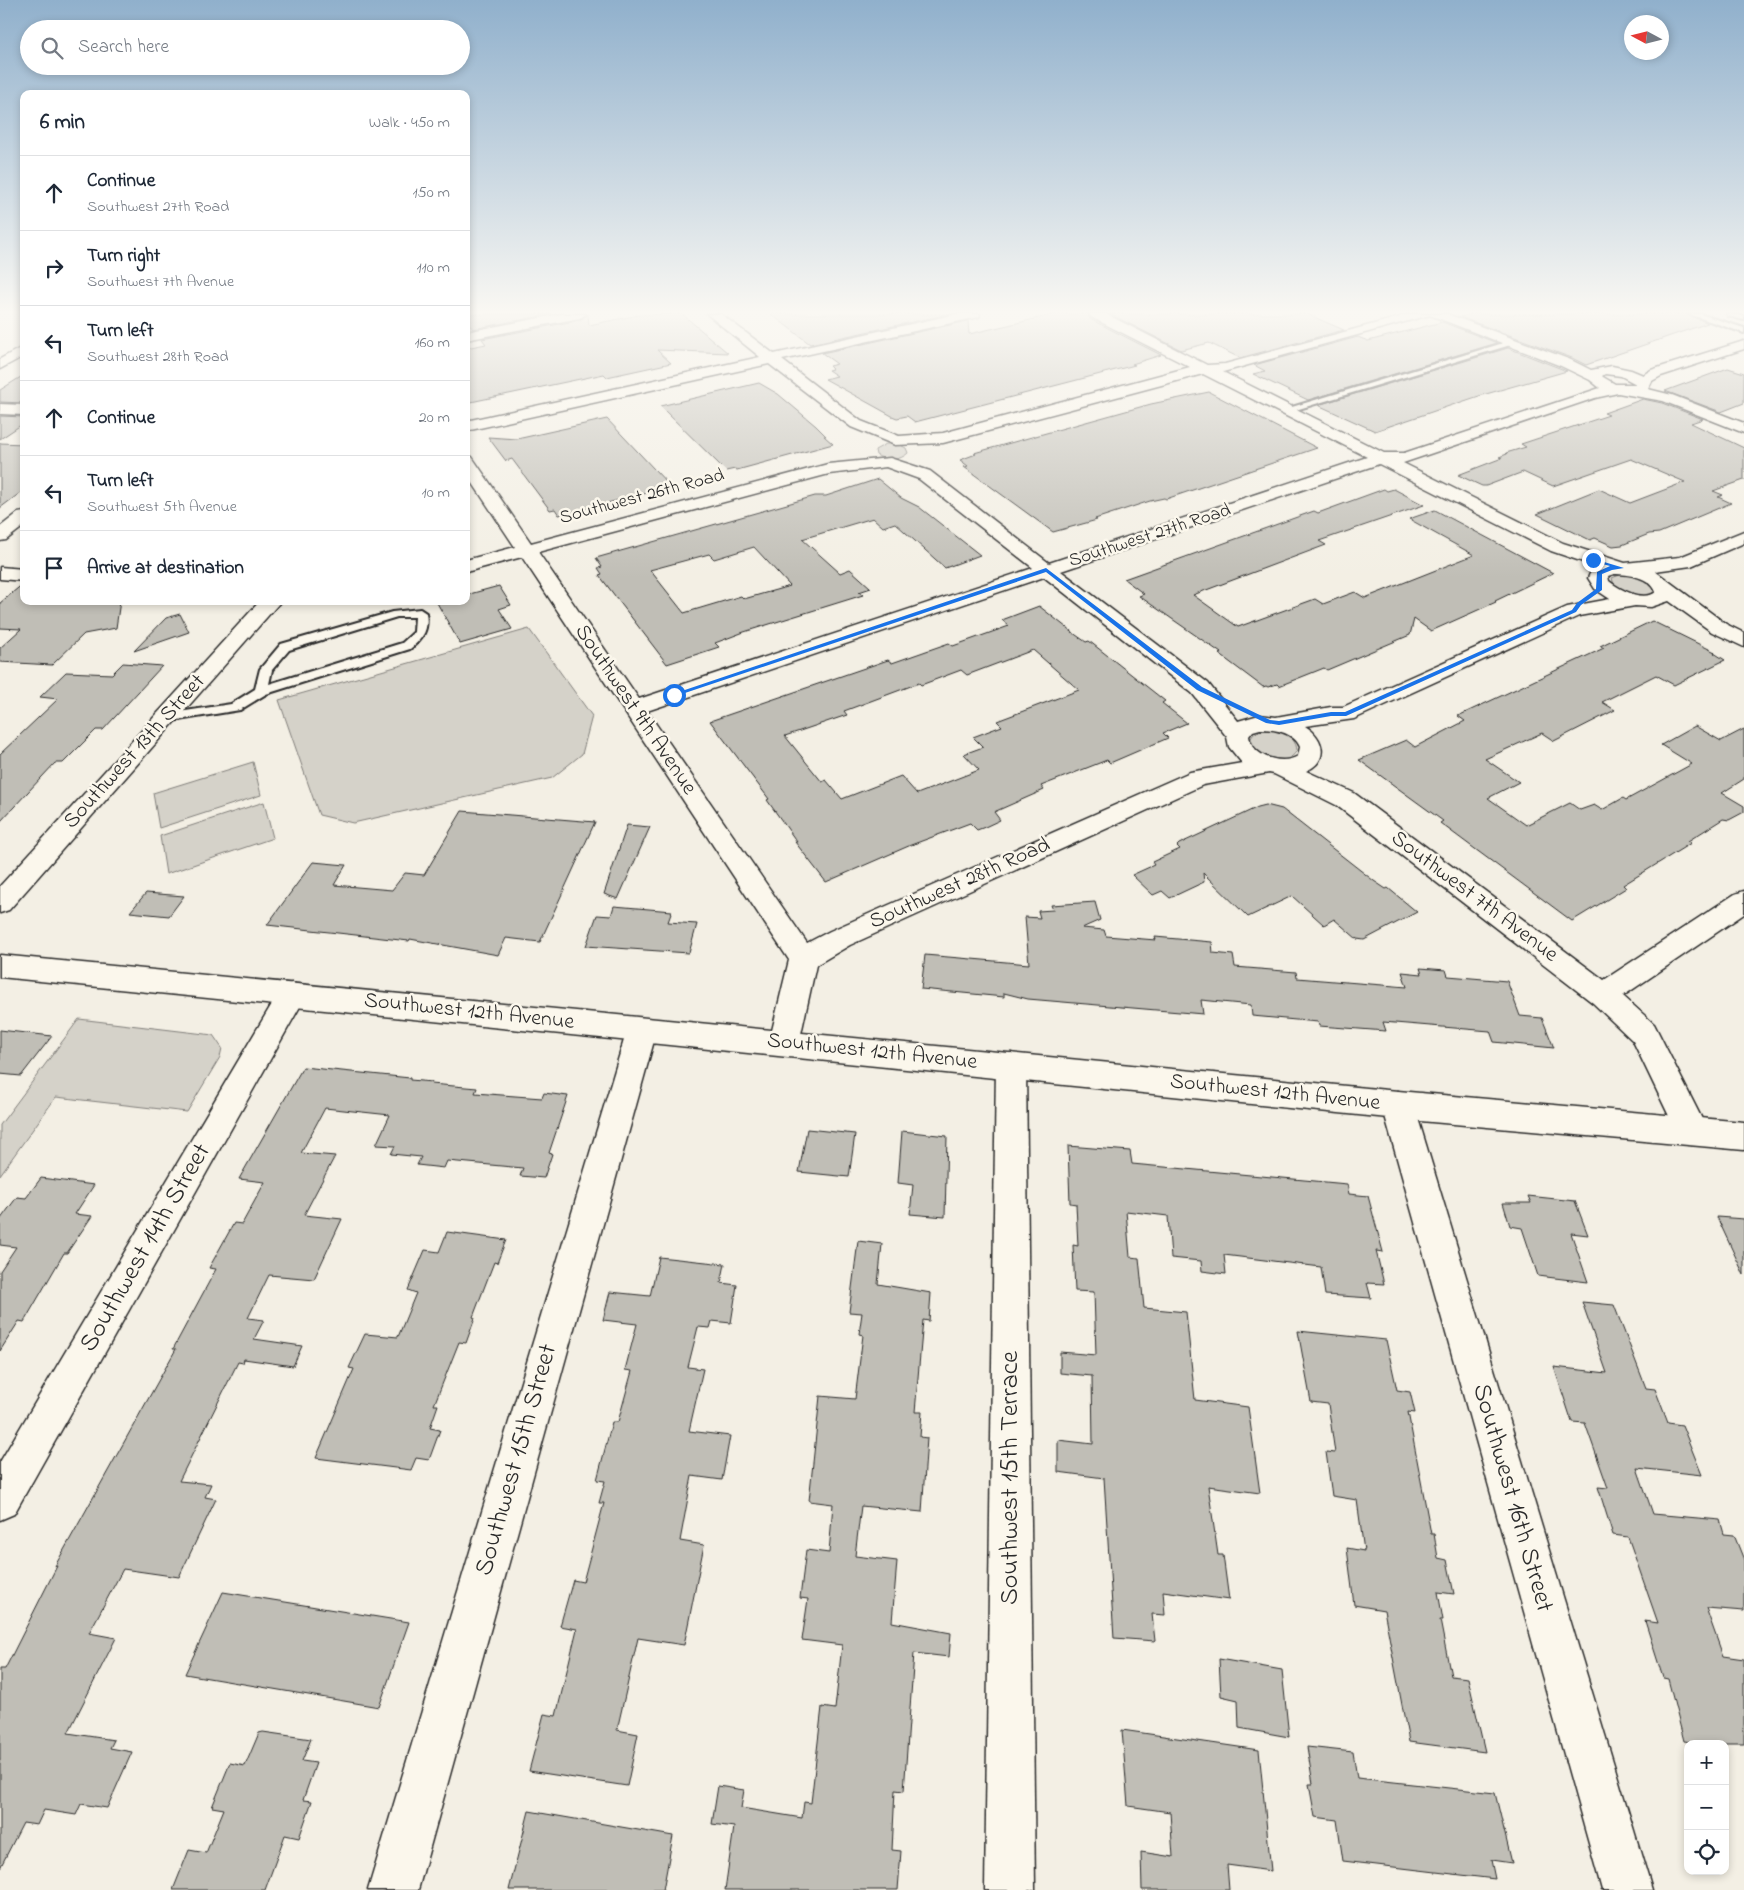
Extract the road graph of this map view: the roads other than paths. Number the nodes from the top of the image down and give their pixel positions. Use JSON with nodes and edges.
{"nodes":[{"id":1,"x":575,"y":402,"type":"edge"},
{"id":2,"x":828,"y":402,"type":"edge"},
{"id":3,"x":1078,"y":402,"type":"edge"},
{"id":4,"x":1270,"y":402,"type":"edge"},
{"id":5,"x":1312,"y":402,"type":"edge"},
{"id":6,"x":1533,"y":402,"type":"edge"},
{"id":7,"x":1569,"y":402,"type":"edge"},
{"id":8,"x":1678,"y":402,"type":"edge"},
{"id":9,"x":0,"y":409,"type":"edge"},
{"id":10,"x":20,"y":410,"type":"edge"},
{"id":11,"x":1286,"y":410,"type":"junction"},
{"id":12,"x":856,"y":424,"type":"junction"},
{"id":13,"x":470,"y":425,"type":"edge"},
{"id":14,"x":1744,"y":428,"type":"edge"},
{"id":15,"x":943,"y":438,"type":"junction"},
{"id":16,"x":898,"y":440,"type":"junction"},
{"id":17,"x":867,"y":448,"type":"junction"},
{"id":18,"x":917,"y":454,"type":"junction"},
{"id":19,"x":1380,"y":458,"type":"junction"},
{"id":20,"x":886,"y":463,"type":"junction"},
{"id":21,"x":470,"y":466,"type":"edge"},
{"id":22,"x":828,"y":468,"type":"junction"},
{"id":23,"x":924,"y":474,"type":"junction"},
{"id":24,"x":20,"y":521,"type":"edge"},
{"id":25,"x":0,"y":536,"type":"edge"},
{"id":26,"x":1744,"y":536,"type":"edge"},
{"id":27,"x":1557,"y":547,"type":"junction"},
{"id":28,"x":527,"y":549,"type":"junction"},
{"id":29,"x":1684,"y":562,"type":"junction"},
{"id":30,"x":470,"y":565,"type":"edge"},
{"id":31,"x":1626,"y":569,"type":"junction"},
{"id":32,"x":1046,"y":570,"type":"junction"},
{"id":33,"x":0,"y":573,"type":"edge"},
{"id":34,"x":20,"y":575,"type":"edge"},
{"id":35,"x":1599,"y":581,"type":"junction"},
{"id":36,"x":1666,"y":589,"type":"junction"},
{"id":37,"x":1639,"y":601,"type":"junction"},
{"id":38,"x":267,"y":605,"type":"edge"},
{"id":39,"x":420,"y":607,"type":"edge"},
{"id":40,"x":1574,"y":611,"type":"junction"},
{"id":41,"x":1719,"y":628,"type":"junction"},
{"id":42,"x":1744,"y":641,"type":"edge"},
{"id":43,"x":1200,"y":688,"type":"junction"},
{"id":44,"x":261,"y":691,"type":"junction"},
{"id":45,"x":634,"y":708,"type":"junction"},
{"id":46,"x":1346,"y":714,"type":"junction"},
{"id":47,"x":166,"y":718,"type":"junction"},
{"id":48,"x":1274,"y":722,"type":"junction"},
{"id":49,"x":1238,"y":738,"type":"junction"},
{"id":50,"x":1311,"y":750,"type":"junction"},
{"id":51,"x":1274,"y":766,"type":"junction"},
{"id":52,"x":1198,"y":778,"type":"junction"},
{"id":53,"x":1345,"y":799,"type":"junction"},
{"id":54,"x":1744,"y":901,"type":"edge"},
{"id":55,"x":0,"y":903,"type":"edge"},
{"id":56,"x":803,"y":959,"type":"junction"},
{"id":57,"x":0,"y":966,"type":"edge"},
{"id":58,"x":292,"y":995,"type":"junction"},
{"id":59,"x":1603,"y":995,"type":"junction"},
{"id":60,"x":642,"y":1030,"type":"junction"},
{"id":61,"x":784,"y":1044,"type":"junction"},
{"id":62,"x":1011,"y":1066,"type":"junction"},
{"id":63,"x":1398,"y":1105,"type":"junction"},
{"id":64,"x":1692,"y":1131,"type":"junction"},
{"id":65,"x":1744,"y":1136,"type":"edge"},
{"id":66,"x":0,"y":1500,"type":"edge"},
{"id":67,"x":393,"y":1890,"type":"edge"},
{"id":68,"x":1010,"y":1890,"type":"edge"},
{"id":69,"x":1627,"y":1890,"type":"edge"}],
"edges":[{"from":1,"to":13,"type":"street"},
{"from":2,"to":12,"type":"street"},
{"from":3,"to":15,"type":"street"},
{"from":4,"to":11,"type":"street"},
{"from":5,"to":11,"type":"lane"},
{"from":6,"to":19,"type":"street","name":"Southwest 27th Road"},
{"from":7,"to":19,"type":"street","name":"Southwest 27th Road"},
{"from":8,"to":14,"type":"street"},
{"from":9,"to":10,"type":"street"},
{"from":11,"to":19,"type":"street"},
{"from":12,"to":16,"type":"street"},
{"from":12,"to":17,"type":"street"},
{"from":15,"to":16,"type":"street"},
{"from":15,"to":18,"type":"street"},
{"from":16,"to":17,"type":"street","name":"Southwest 26th Road"},
{"from":16,"to":18,"type":"street"},
{"from":17,"to":20,"type":"street"},
{"from":17,"to":22,"type":"street","name":"Southwest 26th Road"},
{"from":18,"to":20,"type":"street","name":"Southwest 26th Road"},
{"from":18,"to":23,"type":"street"},
{"from":19,"to":27,"type":"street"},
{"from":19,"to":32,"type":"street","name":"Southwest 27th Road"},
{"from":20,"to":22,"type":"street","name":"Southwest 26th Road"},
{"from":20,"to":23,"type":"street"},
{"from":21,"to":28,"type":"street","name":"Southwest 9th Avenue"},
{"from":22,"to":28,"type":"street","name":"Southwest 26th Road"},
{"from":23,"to":32,"type":"street"},
{"from":24,"to":25,"type":"street"},
{"from":26,"to":29,"type":"street"},
{"from":27,"to":31,"type":"street"},
{"from":27,"to":35,"type":"street"},
{"from":28,"to":30,"type":"street","name":"Southwest 26th Road"},
{"from":28,"to":45,"type":"street","name":"Southwest 9th Avenue"},
{"from":29,"to":31,"type":"street"},
{"from":29,"to":36,"type":"street"},
{"from":31,"to":35,"type":"street"},
{"from":31,"to":36,"type":"street"},
{"from":32,"to":43,"type":"street"},
{"from":32,"to":45,"type":"street","name":"Southwest 27th Road"},
{"from":33,"to":34,"type":"street"},
{"from":35,"to":37,"type":"street"},
{"from":35,"to":40,"type":"street"},
{"from":36,"to":37,"type":"street"},
{"from":36,"to":41,"type":"street"},
{"from":37,"to":40,"type":"street"},
{"from":37,"to":41,"type":"street"},
{"from":38,"to":47,"type":"street","name":"Southwest 13th Street"},
{"from":39,"to":44,"type":"lane"},
{"from":39,"to":44,"type":"lane"},
{"from":40,"to":46,"type":"street"},
{"from":41,"to":42,"type":"street"},
{"from":43,"to":48,"type":"street"},
{"from":43,"to":49,"type":"street"},
{"from":44,"to":47,"type":"lane"},
{"from":45,"to":56,"type":"street","name":"Southwest 9th Avenue"},
{"from":46,"to":48,"type":"street"},
{"from":46,"to":50,"type":"street"},
{"from":47,"to":55,"type":"street","name":"Southwest 13th Street"},
{"from":48,"to":49,"type":"street"},
{"from":48,"to":50,"type":"street"},
{"from":49,"to":51,"type":"street"},
{"from":49,"to":52,"type":"street","name":"Southwest 28th Road"},
{"from":50,"to":51,"type":"street"},
{"from":50,"to":53,"type":"street","name":"Southwest 7th Avenue"},
{"from":51,"to":52,"type":"street","name":"Southwest 28th Road"},
{"from":51,"to":53,"type":"street","name":"Southwest 7th Avenue"},
{"from":52,"to":56,"type":"street","name":"Southwest 28th Road"},
{"from":53,"to":59,"type":"street","name":"Southwest 7th Avenue"},
{"from":54,"to":59,"type":"street"},
{"from":56,"to":61,"type":"street"},
{"from":57,"to":58,"type":"street","name":"Southwest 12th Avenue"},
{"from":58,"to":60,"type":"street","name":"Southwest 12th Avenue"},
{"from":58,"to":66,"type":"street","name":"Southwest 14th Street"},
{"from":59,"to":64,"type":"street"},
{"from":60,"to":61,"type":"street","name":"Southwest 12th Avenue"},
{"from":60,"to":67,"type":"street","name":"Southwest 15th Street"},
{"from":61,"to":62,"type":"street","name":"Southwest 12th Avenue"},
{"from":62,"to":63,"type":"street","name":"Southwest 12th Avenue"},
{"from":62,"to":68,"type":"street","name":"Southwest 15th Terrace"},
{"from":63,"to":64,"type":"street","name":"Southwest 12th Avenue"},
{"from":63,"to":69,"type":"street","name":"Southwest 16th Street"},
{"from":64,"to":65,"type":"street","name":"Southwest 12th Avenue"}]}
